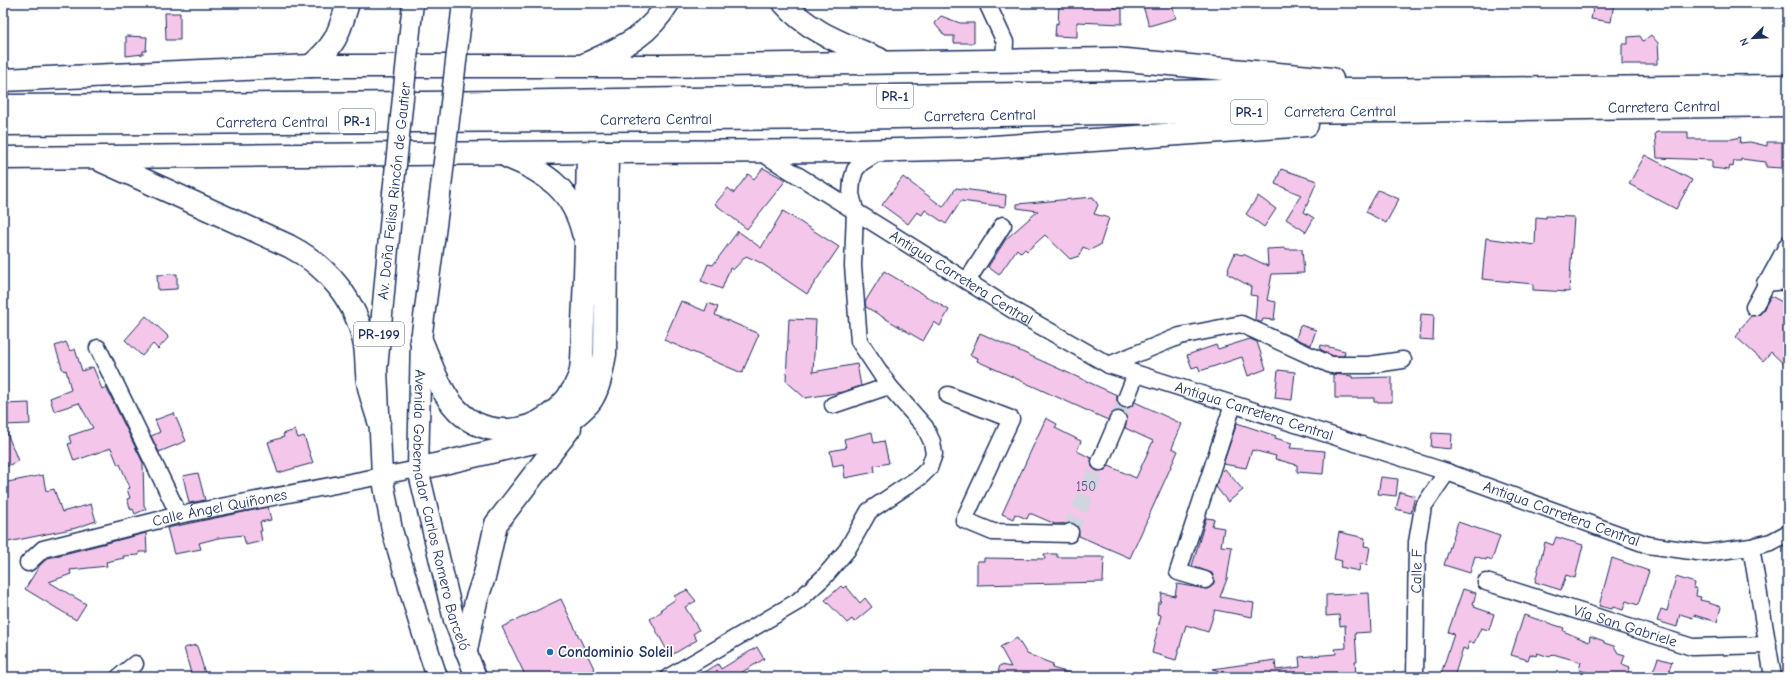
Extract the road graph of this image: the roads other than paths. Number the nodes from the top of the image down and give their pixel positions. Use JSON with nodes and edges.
{"nodes":[{"id":1,"x":348,"y":3,"type":"edge"},
{"id":2,"x":463,"y":3,"type":"edge"},
{"id":3,"x":668,"y":3,"type":"edge"},
{"id":4,"x":784,"y":3,"type":"edge"},
{"id":5,"x":987,"y":3,"type":"edge"},
{"id":6,"x":412,"y":12,"type":"edge"},
{"id":7,"x":1004,"y":60,"type":"junction"},
{"id":8,"x":887,"y":63,"type":"junction"},
{"id":9,"x":311,"y":66,"type":"junction"},
{"id":10,"x":581,"y":66,"type":"junction"},
{"id":11,"x":3,"y":80,"type":"edge"},
{"id":12,"x":1788,"y":86,"type":"edge"},
{"id":13,"x":1382,"y":90,"type":"junction"},
{"id":14,"x":1788,"y":105,"type":"edge"},
{"id":15,"x":3,"y":106,"type":"edge"},
{"id":16,"x":1396,"y":111,"type":"junction"},
{"id":17,"x":3,"y":124,"type":"edge"},
{"id":18,"x":880,"y":151,"type":"junction"},
{"id":19,"x":598,"y":152,"type":"junction"},
{"id":20,"x":762,"y":153,"type":"junction"},
{"id":21,"x":500,"y":154,"type":"junction"},
{"id":22,"x":3,"y":158,"type":"edge"},
{"id":23,"x":95,"y":158,"type":"junction"},
{"id":24,"x":855,"y":210,"type":"junction"},
{"id":25,"x":1003,"y":225,"type":"dead end"},
{"id":26,"x":1788,"y":244,"type":"edge"},
{"id":27,"x":587,"y":248,"type":"junction"},
{"id":28,"x":967,"y":281,"type":"junction"},
{"id":29,"x":1788,"y":281,"type":"edge"},
{"id":30,"x":1765,"y":284,"type":"junction"},
{"id":31,"x":1754,"y":306,"type":"dead end"},
{"id":32,"x":421,"y":340,"type":"junction"},
{"id":33,"x":98,"y":348,"type":"dead end"},
{"id":34,"x":1403,"y":360,"type":"dead end"},
{"id":35,"x":1109,"y":366,"type":"junction"},
{"id":36,"x":1136,"y":374,"type":"junction"},
{"id":37,"x":889,"y":386,"type":"junction"},
{"id":38,"x":948,"y":395,"type":"dead end"},
{"id":39,"x":1126,"y":399,"type":"tunnel mouth"},
{"id":40,"x":592,"y":400,"type":"junction"},
{"id":41,"x":833,"y":405,"type":"dead end"},
{"id":42,"x":1233,"y":405,"type":"junction"},
{"id":43,"x":1118,"y":420,"type":"tunnel mouth"},
{"id":44,"x":379,"y":421,"type":"junction"},
{"id":45,"x":1100,"y":462,"type":"tunnel mouth"},
{"id":46,"x":418,"y":470,"type":"junction"},
{"id":47,"x":1447,"y":472,"type":"junction"},
{"id":48,"x":382,"y":475,"type":"junction"},
{"id":49,"x":180,"y":515,"type":"junction"},
{"id":50,"x":1070,"y":532,"type":"dead end"},
{"id":51,"x":1788,"y":533,"type":"edge"},
{"id":52,"x":1751,"y":547,"type":"junction"},
{"id":53,"x":28,"y":563,"type":"dead end"},
{"id":54,"x":1204,"y":580,"type":"dead end"},
{"id":55,"x":1486,"y":582,"type":"dead end"},
{"id":56,"x":1768,"y":645,"type":"junction"},
{"id":57,"x":466,"y":650,"type":"junction"},
{"id":58,"x":135,"y":664,"type":"dead end"},
{"id":59,"x":119,"y":677,"type":"edge"},
{"id":60,"x":437,"y":677,"type":"edge"},
{"id":61,"x":476,"y":677,"type":"edge"},
{"id":62,"x":668,"y":677,"type":"edge"},
{"id":63,"x":1415,"y":677,"type":"edge"},
{"id":64,"x":1773,"y":677,"type":"edge"}],
"edges":[{"from":1,"to":9,"type":"highway"},
{"from":2,"to":32,"type":"main road","number":"PR-199","bridge":true},
{"from":3,"to":10,"type":"highway"},
{"from":4,"to":8,"type":"highway"},
{"from":5,"to":7,"type":"street"},
{"from":6,"to":44,"type":"main road","name":"Av. Doña Felisa Rincón de Gautier","number":"PR-199","bridge":true},
{"from":7,"to":8,"type":"highway"},
{"from":7,"to":13,"type":"highway"},
{"from":8,"to":10,"type":"highway"},
{"from":9,"to":10,"type":"highway"},
{"from":9,"to":11,"type":"highway"},
{"from":12,"to":13,"type":"highway","name":"Carretera Central","number":"PR-1"},
{"from":13,"to":15,"type":"highway","name":"Carretera Central","number":"PR-1"},
{"from":14,"to":16,"type":"highway","name":"Carretera Central","number":"PR-1"},
{"from":16,"to":17,"type":"highway","name":"Carretera Central","number":"PR-1"},
{"from":16,"to":18,"type":"highway"},
{"from":18,"to":20,"type":"highway"},
{"from":18,"to":24,"type":"street"},
{"from":19,"to":20,"type":"highway"},
{"from":19,"to":21,"type":"highway"},
{"from":19,"to":27,"type":"highway"},
{"from":19,"to":40,"type":"highway"},
{"from":20,"to":24,"type":"street","name":"Antigua Carretera Central"},
{"from":21,"to":23,"type":"highway"},
{"from":21,"to":27,"type":"highway"},
{"from":22,"to":23,"type":"highway"},
{"from":23,"to":44,"type":"highway"},
{"from":24,"to":28,"type":"street","name":"Antigua Carretera Central"},
{"from":24,"to":37,"type":"street"},
{"from":25,"to":28,"type":"street"},
{"from":26,"to":30,"type":"street"},
{"from":27,"to":32,"type":"highway"},
{"from":28,"to":35,"type":"street","name":"Antigua Carretera Central"},
{"from":29,"to":30,"type":"street"},
{"from":30,"to":31,"type":"street"},
{"from":32,"to":46,"type":"main road","name":"Avenida Gobernador Carlos Romero Barceló","number":"PR-199"},
{"from":33,"to":49,"type":"street"},
{"from":34,"to":35,"type":"street"},
{"from":35,"to":36,"type":"street","name":"Antigua Carretera Central"},
{"from":36,"to":39,"type":"street"},
{"from":36,"to":42,"type":"street","name":"Antigua Carretera Central"},
{"from":37,"to":41,"type":"street"},
{"from":37,"to":62,"type":"street"},
{"from":38,"to":50,"type":"street"},
{"from":40,"to":46,"type":"highway"},
{"from":40,"to":57,"type":"highway"},
{"from":42,"to":47,"type":"street","name":"Antigua Carretera Central"},
{"from":42,"to":54,"type":"street"},
{"from":43,"to":45,"type":"street"},
{"from":44,"to":48,"type":"main road","name":"Av. Doña Felisa Rincón de Gautier","number":"PR-199"},
{"from":46,"to":48,"type":"street","name":"Calle Ángel Quiñones"},
{"from":46,"to":57,"type":"main road","name":"Avenida Gobernador Carlos Romero Barceló","number":"PR-199"},
{"from":47,"to":52,"type":"street","name":"Antigua Carretera Central"},
{"from":47,"to":63,"type":"street","name":"Calle F"},
{"from":48,"to":49,"type":"street","name":"Calle Ángel Quiñones"},
{"from":48,"to":60,"type":"main road","number":"PR-199"},
{"from":49,"to":53,"type":"street","name":"Calle Ángel Quiñones"},
{"from":51,"to":52,"type":"street","name":"Antigua Carretera Central"},
{"from":52,"to":56,"type":"street"},
{"from":55,"to":56,"type":"street","name":"Vía San Gabriele"},
{"from":56,"to":64,"type":"street"},
{"from":57,"to":61,"type":"main road","name":"Avenida Gobernador Carlos Romero Barceló","number":"PR-199"},
{"from":58,"to":59,"type":"street"}]}
